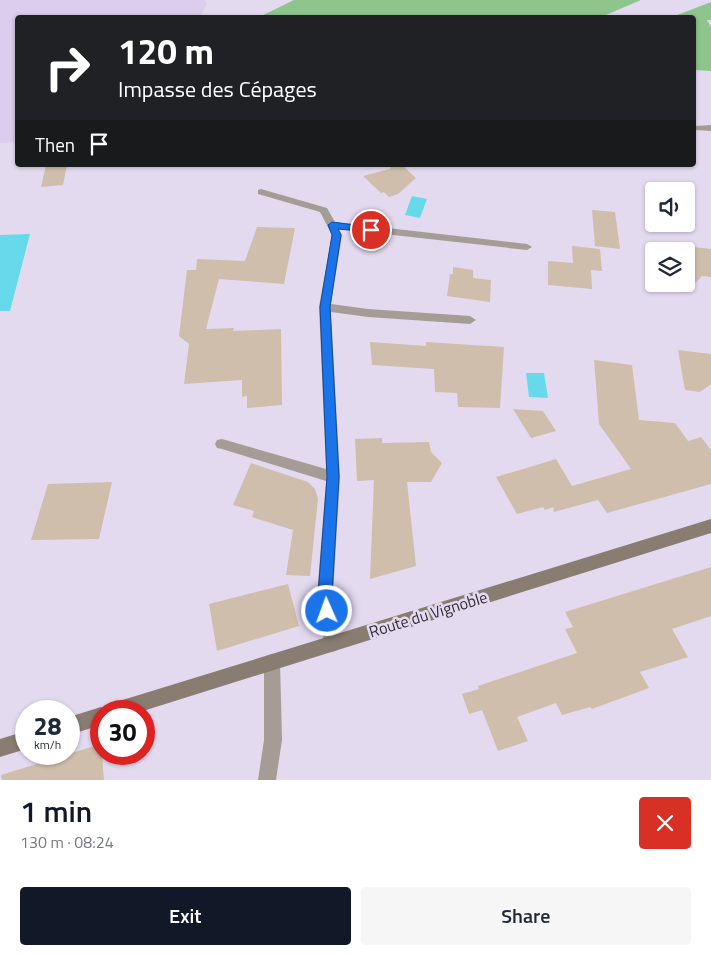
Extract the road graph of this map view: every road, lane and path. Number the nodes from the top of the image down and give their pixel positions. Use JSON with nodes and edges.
{"nodes":[{"id":1,"x":696,"y":128,"type":"edge"},
{"id":2,"x":711,"y":128,"type":"edge"},
{"id":3,"x":261,"y":192,"type":"dead end"},
{"id":4,"x":332,"y":225,"type":"junction"},
{"id":5,"x":527,"y":247,"type":"dead end"},
{"id":6,"x":325,"y":307,"type":"junction"},
{"id":7,"x":470,"y":320,"type":"dead end"},
{"id":8,"x":222,"y":444,"type":"dead end"},
{"id":9,"x":333,"y":477,"type":"junction"},
{"id":10,"x":711,"y":526,"type":"edge"},
{"id":11,"x":332,"y":644,"type":"junction"},
{"id":12,"x":272,"y":662,"type":"junction"},
{"id":13,"x":151,"y":700,"type":"edge"},
{"id":14,"x":15,"y":743,"type":"edge"},
{"id":15,"x":0,"y":748,"type":"edge"},
{"id":16,"x":267,"y":780,"type":"edge"}],
"edges":[{"from":1,"to":2,"type":"street"},
{"from":3,"to":4,"type":"street"},
{"from":4,"to":5,"type":"street"},
{"from":4,"to":6,"type":"street"},
{"from":6,"to":7,"type":"street"},
{"from":6,"to":9,"type":"street"},
{"from":8,"to":9,"type":"street"},
{"from":9,"to":11,"type":"street"},
{"from":10,"to":11,"type":"street","name":"Route du Vignoble"},
{"from":11,"to":12,"type":"street","name":"Route du Vignoble"},
{"from":12,"to":13,"type":"street","name":"Route du Vignoble"},
{"from":12,"to":16,"type":"street"},
{"from":14,"to":15,"type":"street"}]}
